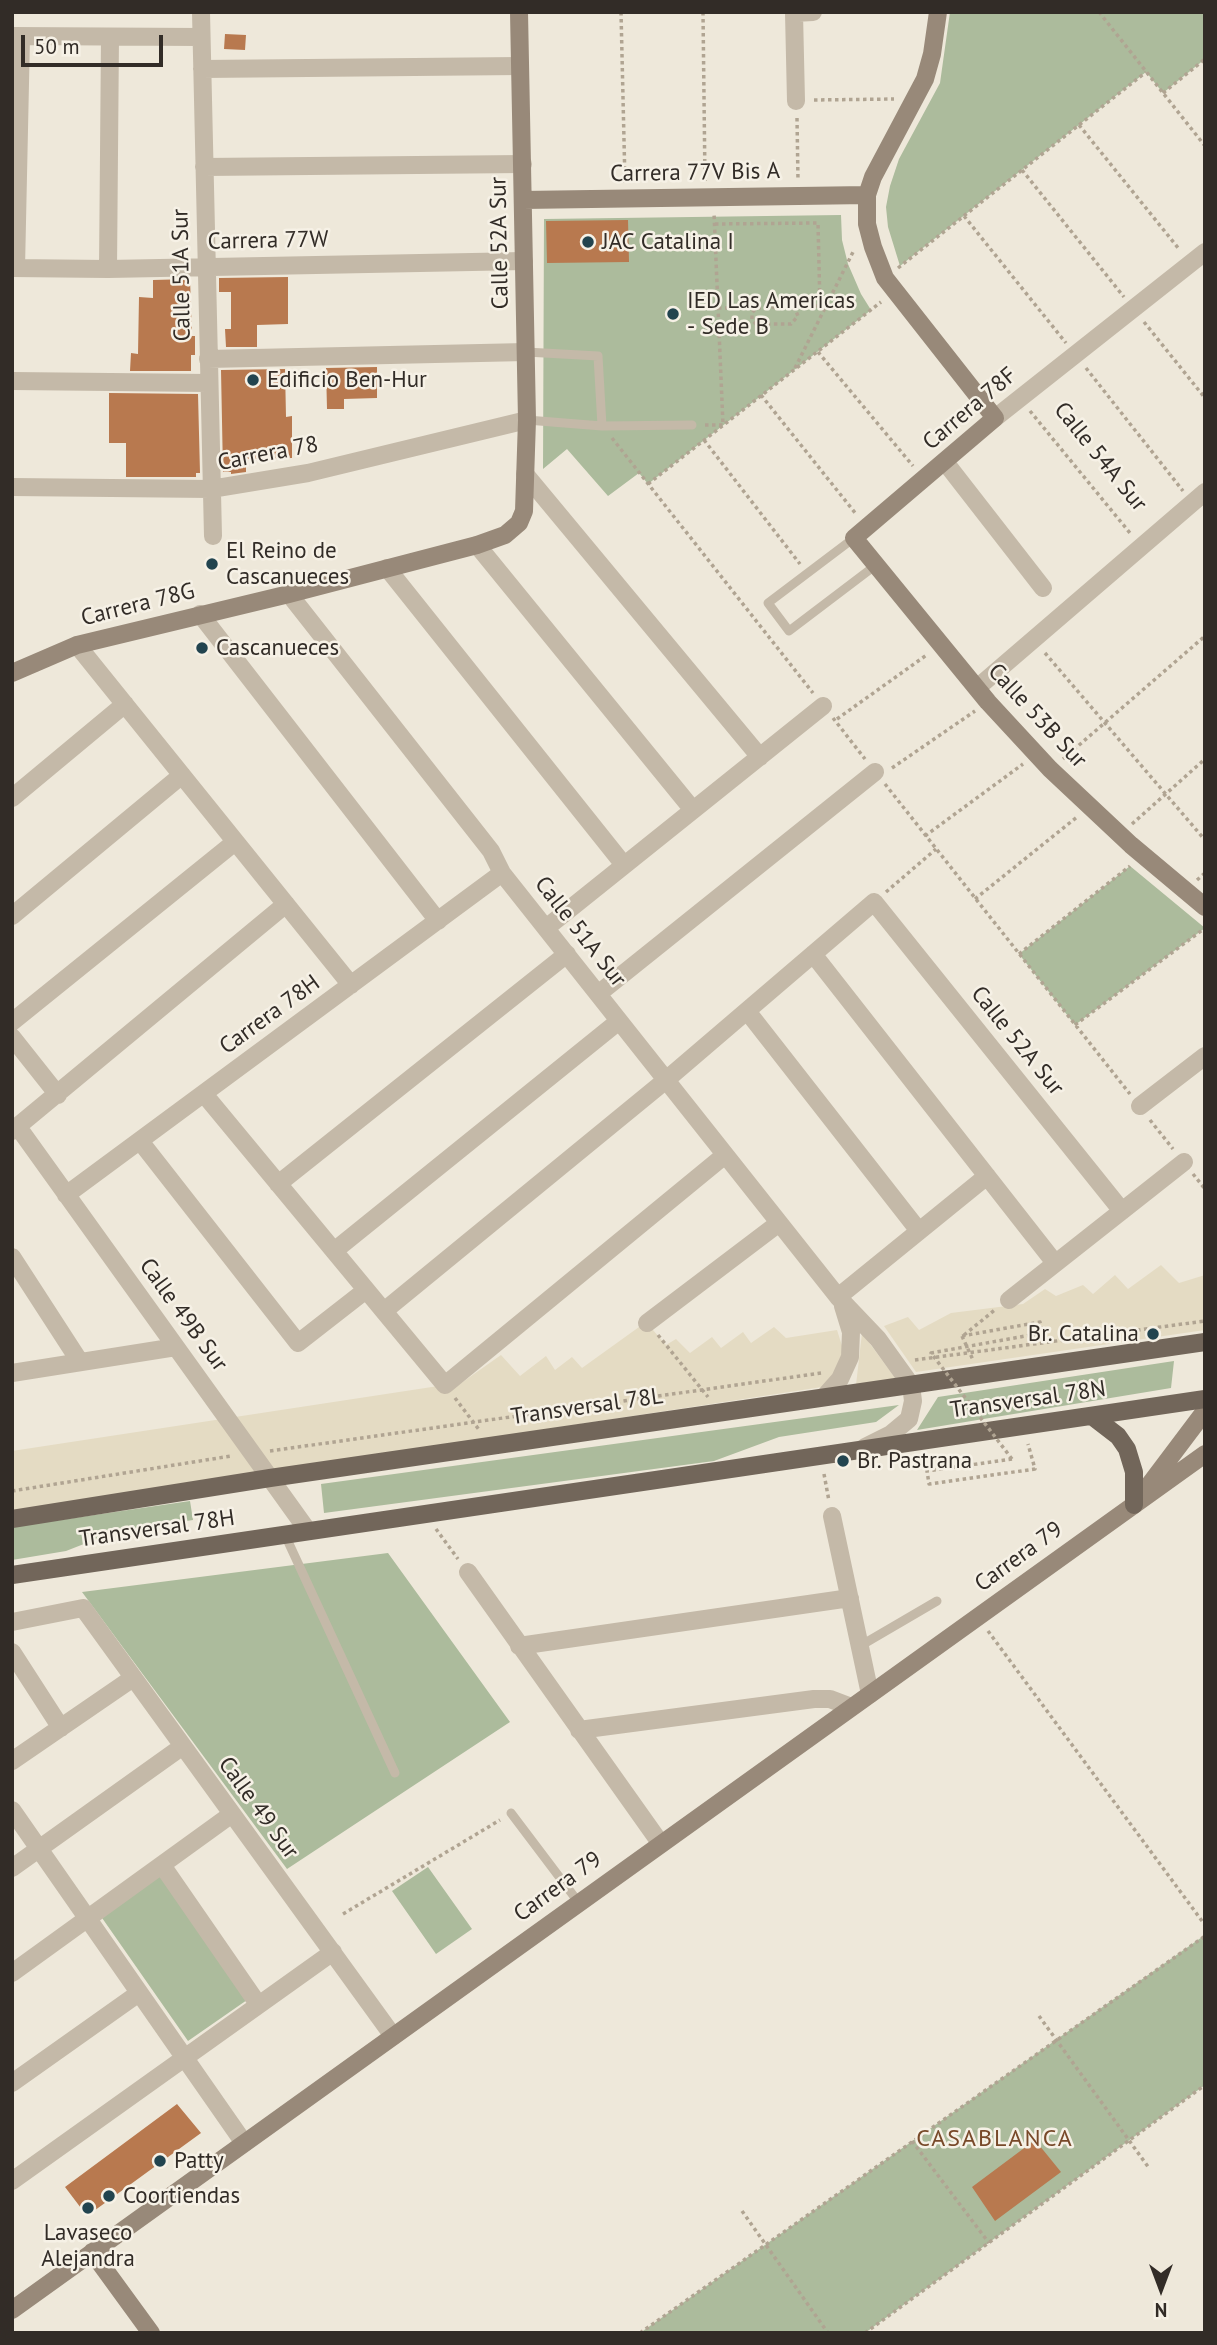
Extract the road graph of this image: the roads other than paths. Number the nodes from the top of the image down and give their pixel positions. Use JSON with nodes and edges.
{"nodes":[{"id":1,"x":201,"y":12,"type":"edge"},
{"id":2,"x":519,"y":12,"type":"edge"},
{"id":3,"x":813,"y":12,"type":"edge"},
{"id":4,"x":938,"y":12,"type":"edge"},
{"id":5,"x":794,"y":13,"type":"edge"},
{"id":6,"x":17,"y":37,"type":"edge"},
{"id":7,"x":110,"y":37,"type":"junction"},
{"id":8,"x":201,"y":37,"type":"junction"},
{"id":9,"x":520,"y":66,"type":"junction"},
{"id":10,"x":202,"y":69,"type":"junction"},
{"id":11,"x":796,"y":101,"type":"road end"},
{"id":12,"x":523,"y":164,"type":"junction"},
{"id":13,"x":204,"y":167,"type":"junction"},
{"id":14,"x":867,"y":195,"type":"junction"},
{"id":15,"x":523,"y":200,"type":"junction"},
{"id":16,"x":1198,"y":258,"type":"edge"},
{"id":17,"x":524,"y":261,"type":"junction"},
{"id":18,"x":206,"y":267,"type":"junction"},
{"id":19,"x":14,"y":268,"type":"edge"},
{"id":20,"x":108,"y":269,"type":"junction"},
{"id":21,"x":526,"y":352,"type":"junction"},
{"id":22,"x":208,"y":359,"type":"junction"},
{"id":23,"x":12,"y":381,"type":"edge"},
{"id":24,"x":208,"y":383,"type":"junction"},
{"id":25,"x":995,"y":418,"type":"junction"},
{"id":26,"x":527,"y":420,"type":"junction"},
{"id":27,"x":692,"y":425,"type":"road end"},
{"id":28,"x":602,"y":426,"type":"junction"},
{"id":29,"x":945,"y":462,"type":"junction"},
{"id":30,"x":525,"y":474,"type":"junction"},
{"id":31,"x":12,"y":487,"type":"edge"},
{"id":32,"x":211,"y":489,"type":"junction"},
{"id":33,"x":1205,"y":492,"type":"edge"},
{"id":34,"x":519,"y":523,"type":"joint"},
{"id":35,"x":861,"y":533,"type":"junction"},
{"id":36,"x":213,"y":536,"type":"dead end"},
{"id":37,"x":477,"y":545,"type":"junction"},
{"id":38,"x":876,"y":565,"type":"junction"},
{"id":39,"x":387,"y":569,"type":"junction"},
{"id":40,"x":1043,"y":588,"type":"dead end"},
{"id":41,"x":289,"y":594,"type":"junction"},
{"id":42,"x":200,"y":614,"type":"junction"},
{"id":43,"x":77,"y":645,"type":"junction"},
{"id":44,"x":12,"y":673,"type":"edge"},
{"id":45,"x":982,"y":695,"type":"junction"},
{"id":46,"x":125,"y":704,"type":"junction"},
{"id":47,"x":829,"y":713,"type":"road end"},
{"id":48,"x":760,"y":757,"type":"junction"},
{"id":49,"x":877,"y":774,"type":"road end"},
{"id":50,"x":182,"y":775,"type":"junction"},
{"id":51,"x":12,"y":798,"type":"edge"},
{"id":52,"x":693,"y":810,"type":"junction"},
{"id":53,"x":235,"y":842,"type":"junction"},
{"id":54,"x":624,"y":865,"type":"junction"},
{"id":55,"x":502,"y":873,"type":"junction"},
{"id":56,"x":286,"y":904,"type":"junction"},
{"id":57,"x":1205,"y":907,"type":"edge"},
{"id":58,"x":12,"y":916,"type":"edge"},
{"id":59,"x":438,"y":921,"type":"junction"},
{"id":60,"x":546,"y":928,"type":"junction"},
{"id":61,"x":566,"y":954,"type":"junction"},
{"id":62,"x":813,"y":954,"type":"junction"},
{"id":63,"x":351,"y":985,"type":"junction"},
{"id":64,"x":598,"y":994,"type":"junction"},
{"id":65,"x":747,"y":1011,"type":"junction"},
{"id":66,"x":619,"y":1021,"type":"junction"},
{"id":67,"x":12,"y":1022,"type":"edge"},
{"id":68,"x":12,"y":1037,"type":"edge"},
{"id":69,"x":1205,"y":1056,"type":"edge"},
{"id":70,"x":666,"y":1080,"type":"junction"},
{"id":71,"x":204,"y":1094,"type":"junction"},
{"id":72,"x":58,"y":1095,"type":"junction"},
{"id":73,"x":1140,"y":1106,"type":"road end"},
{"id":74,"x":15,"y":1129,"type":"edge"},
{"id":75,"x":140,"y":1141,"type":"junction"},
{"id":76,"x":725,"y":1155,"type":"junction"},
{"id":77,"x":1184,"y":1162,"type":"road end"},
{"id":78,"x":987,"y":1176,"type":"junction"},
{"id":79,"x":278,"y":1184,"type":"junction"},
{"id":80,"x":66,"y":1195,"type":"junction"},
{"id":81,"x":1122,"y":1211,"type":"junction"},
{"id":82,"x":779,"y":1223,"type":"junction"},
{"id":83,"x":919,"y":1231,"type":"junction"},
{"id":84,"x":334,"y":1251,"type":"junction"},
{"id":85,"x":12,"y":1257,"type":"edge"},
{"id":86,"x":1055,"y":1264,"type":"junction"},
{"id":87,"x":366,"y":1290,"type":"junction"},
{"id":88,"x":838,"y":1297,"type":"junction"},
{"id":89,"x":1009,"y":1300,"type":"road end"},
{"id":90,"x":384,"y":1311,"type":"junction"},
{"id":91,"x":647,"y":1323,"type":"road end"},
{"id":92,"x":1205,"y":1342,"type":"edge"},
{"id":93,"x":176,"y":1347,"type":"junction"},
{"id":94,"x":80,"y":1362,"type":"junction"},
{"id":95,"x":12,"y":1373,"type":"edge"},
{"id":96,"x":911,"y":1385,"type":"junction"},
{"id":97,"x":824,"y":1397,"type":"junction"},
{"id":98,"x":1205,"y":1399,"type":"edge"},
{"id":99,"x":1205,"y":1411,"type":"edge"},
{"id":100,"x":1092,"y":1416,"type":"junction"},
{"id":101,"x":859,"y":1450,"type":"junction"},
{"id":102,"x":1205,"y":1454,"type":"edge"},
{"id":103,"x":270,"y":1478,"type":"junction"},
{"id":104,"x":1133,"y":1505,"type":"junction"},
{"id":105,"x":832,"y":1516,"type":"road end"},
{"id":106,"x":12,"y":1519,"type":"edge"},
{"id":107,"x":308,"y":1531,"type":"junction"},
{"id":108,"x":285,"y":1535,"type":"junction"},
{"id":109,"x":467,"y":1573,"type":"road end"},
{"id":110,"x":12,"y":1575,"type":"edge"},
{"id":111,"x":850,"y":1598,"type":"junction"},
{"id":112,"x":937,"y":1601,"type":"dead end"},
{"id":113,"x":12,"y":1622,"type":"edge"},
{"id":114,"x":519,"y":1646,"type":"junction"},
{"id":115,"x":860,"y":1647,"type":"junction"},
{"id":116,"x":12,"y":1652,"type":"edge"},
{"id":117,"x":133,"y":1678,"type":"junction"},
{"id":118,"x":870,"y":1694,"type":"junction"},
{"id":119,"x":851,"y":1707,"type":"junction"},
{"id":120,"x":61,"y":1728,"type":"junction"},
{"id":121,"x":579,"y":1730,"type":"junction"},
{"id":122,"x":183,"y":1746,"type":"junction"},
{"id":123,"x":12,"y":1761,"type":"edge"},
{"id":124,"x":395,"y":1773,"type":"dead end"},
{"id":125,"x":12,"y":1810,"type":"edge"},
{"id":126,"x":511,"y":1813,"type":"road end"},
{"id":127,"x":232,"y":1814,"type":"junction"},
{"id":128,"x":661,"y":1844,"type":"junction"},
{"id":129,"x":39,"y":1849,"type":"junction"},
{"id":130,"x":162,"y":1865,"type":"junction"},
{"id":131,"x":12,"y":1868,"type":"edge"},
{"id":132,"x":579,"y":1903,"type":"junction"},
{"id":133,"x":88,"y":1917,"type":"junction"},
{"id":134,"x":333,"y":1952,"type":"junction"},
{"id":135,"x":12,"y":1973,"type":"edge"},
{"id":136,"x":139,"y":1993,"type":"junction"},
{"id":137,"x":258,"y":2004,"type":"junction"},
{"id":138,"x":393,"y":2036,"type":"junction"},
{"id":139,"x":184,"y":2058,"type":"junction"},
{"id":140,"x":12,"y":2082,"type":"edge"},
{"id":141,"x":244,"y":2143,"type":"junction"},
{"id":142,"x":12,"y":2180,"type":"edge"},
{"id":143,"x":92,"y":2252,"type":"junction"},
{"id":144,"x":12,"y":2310,"type":"edge"},
{"id":145,"x":151,"y":2333,"type":"edge"}],
"edges":[{"from":1,"to":8,"type":"street","name":"Calle 51A Sur"},
{"from":2,"to":9,"type":"street","name":"Calle 52A Sur"},
{"from":3,"to":5,"type":"street"},
{"from":4,"to":14,"type":"street"},
{"from":5,"to":11,"type":"street"},
{"from":6,"to":7,"type":"street"},
{"from":6,"to":19,"type":"street"},
{"from":7,"to":8,"type":"street"},
{"from":7,"to":20,"type":"street"},
{"from":8,"to":10,"type":"street","name":"Calle 51A Sur"},
{"from":9,"to":10,"type":"street"},
{"from":9,"to":12,"type":"street","name":"Calle 52A Sur"},
{"from":10,"to":13,"type":"street","name":"Calle 51A Sur"},
{"from":12,"to":13,"type":"street"},
{"from":12,"to":15,"type":"street","name":"Calle 52A Sur"},
{"from":13,"to":18,"type":"street","name":"Calle 51A Sur"},
{"from":14,"to":15,"type":"street","name":"Carrera 77V Bis A"},
{"from":14,"to":25,"type":"street"},
{"from":15,"to":17,"type":"street","name":"Calle 52A Sur"},
{"from":16,"to":25,"type":"street","name":"Carrera 78F"},
{"from":17,"to":18,"type":"street","name":"Carrera 77W"},
{"from":17,"to":21,"type":"street","name":"Calle 52A Sur"},
{"from":18,"to":20,"type":"street","name":"Carrera 77W"},
{"from":18,"to":22,"type":"street","name":"Calle 51A Sur"},
{"from":19,"to":20,"type":"street","name":"Carrera 77W"},
{"from":21,"to":22,"type":"street"},
{"from":21,"to":26,"type":"street","name":"Calle 52A Sur"},
{"from":21,"to":28,"type":"lane"},
{"from":22,"to":24,"type":"street","name":"Calle 51A Sur"},
{"from":23,"to":24,"type":"street"},
{"from":24,"to":32,"type":"street","name":"Calle 51A Sur"},
{"from":25,"to":29,"type":"street","name":"Carrera 78F"},
{"from":26,"to":28,"type":"lane"},
{"from":26,"to":30,"type":"street","name":"Calle 52A Sur"},
{"from":26,"to":32,"type":"street","name":"Carrera 78"},
{"from":27,"to":28,"type":"lane"},
{"from":29,"to":35,"type":"street","name":"Carrera 78F"},
{"from":29,"to":40,"type":"street"},
{"from":30,"to":34,"type":"street","name":"Calle 52A Sur"},
{"from":30,"to":48,"type":"street"},
{"from":31,"to":32,"type":"street","name":"Carrera 78"},
{"from":32,"to":36,"type":"street","name":"Calle 51A Sur"},
{"from":33,"to":45,"type":"street"},
{"from":34,"to":37,"type":"street","name":"Carrera 78G"},
{"from":35,"to":38,"type":"street","name":"Calle 53B Sur"},
{"from":35,"to":38,"type":"lane","name":"Carrera 78F"},
{"from":37,"to":39,"type":"street","name":"Carrera 78G"},
{"from":37,"to":52,"type":"street"},
{"from":38,"to":45,"type":"street","name":"Calle 53B Sur"},
{"from":39,"to":41,"type":"street","name":"Carrera 78G"},
{"from":39,"to":54,"type":"street"},
{"from":41,"to":42,"type":"street","name":"Carrera 78G"},
{"from":41,"to":55,"type":"street","name":"Calle 51A Sur"},
{"from":42,"to":43,"type":"street","name":"Carrera 78G"},
{"from":42,"to":59,"type":"street"},
{"from":43,"to":44,"type":"street","name":"Carrera 78G"},
{"from":43,"to":46,"type":"street"},
{"from":45,"to":57,"type":"street","name":"Calle 53B Sur"},
{"from":46,"to":50,"type":"street"},
{"from":46,"to":51,"type":"street"},
{"from":47,"to":48,"type":"street"},
{"from":48,"to":52,"type":"street"},
{"from":49,"to":64,"type":"street"},
{"from":50,"to":53,"type":"street"},
{"from":50,"to":58,"type":"street"},
{"from":52,"to":54,"type":"street"},
{"from":53,"to":56,"type":"street"},
{"from":53,"to":67,"type":"street"},
{"from":54,"to":60,"type":"street"},
{"from":55,"to":59,"type":"street","name":"Carrera 78H"},
{"from":55,"to":60,"type":"street","name":"Calle 51A Sur"},
{"from":56,"to":63,"type":"street"},
{"from":56,"to":72,"type":"street"},
{"from":59,"to":63,"type":"street","name":"Carrera 78H"},
{"from":60,"to":61,"type":"street","name":"Calle 51A Sur"},
{"from":61,"to":64,"type":"street","name":"Calle 51A Sur"},
{"from":61,"to":79,"type":"street"},
{"from":62,"to":65,"type":"street"},
{"from":62,"to":78,"type":"street"},
{"from":62,"to":81,"type":"street","name":"Calle 52A Sur"},
{"from":63,"to":71,"type":"street","name":"Carrera 78H"},
{"from":64,"to":66,"type":"street","name":"Calle 51A Sur"},
{"from":65,"to":70,"type":"street"},
{"from":65,"to":83,"type":"street"},
{"from":66,"to":70,"type":"street","name":"Calle 51A Sur"},
{"from":66,"to":84,"type":"street"},
{"from":68,"to":72,"type":"street"},
{"from":69,"to":73,"type":"street"},
{"from":70,"to":76,"type":"street","name":"Calle 51A Sur"},
{"from":70,"to":90,"type":"street"},
{"from":71,"to":75,"type":"street","name":"Carrera 78H"},
{"from":71,"to":79,"type":"street"},
{"from":72,"to":74,"type":"street"},
{"from":74,"to":80,"type":"street","name":"Calle 49B Sur"},
{"from":75,"to":80,"type":"street","name":"Carrera 78H"},
{"from":75,"to":87,"type":"street"},
{"from":76,"to":82,"type":"street","name":"Calle 51A Sur"},
{"from":76,"to":90,"type":"street"},
{"from":77,"to":81,"type":"street"},
{"from":78,"to":83,"type":"street"},
{"from":78,"to":86,"type":"street"},
{"from":79,"to":84,"type":"street"},
{"from":80,"to":93,"type":"street","name":"Calle 49B Sur"},
{"from":81,"to":86,"type":"street"},
{"from":82,"to":88,"type":"street","name":"Calle 51A Sur"},
{"from":82,"to":91,"type":"street"},
{"from":83,"to":88,"type":"street"},
{"from":84,"to":87,"type":"street"},
{"from":85,"to":94,"type":"street"},
{"from":86,"to":89,"type":"street"},
{"from":87,"to":90,"type":"street"},
{"from":88,"to":96,"type":"street","name":"Calle 51A Sur"},
{"from":88,"to":97,"type":"street","name":"Calle 51A Sur"},
{"from":92,"to":96,"type":"main road","name":"Transversal 78N"},
{"from":93,"to":94,"type":"street"},
{"from":93,"to":103,"type":"street","name":"Calle 49B Sur"},
{"from":94,"to":95,"type":"street"},
{"from":96,"to":97,"type":"main road","name":"Transversal 78L"},
{"from":96,"to":101,"type":"street"},
{"from":97,"to":103,"type":"main road","name":"Transversal 78L"},
{"from":98,"to":100,"type":"main road","name":"Transversal 78N"},
{"from":99,"to":104,"type":"street","name":"Carrera 79"},
{"from":100,"to":101,"type":"main road","name":"Transversal 78N"},
{"from":100,"to":104,"type":"main road"},
{"from":101,"to":107,"type":"main road"},
{"from":102,"to":104,"type":"street","name":"Carrera 79"},
{"from":103,"to":106,"type":"main road","name":"Transversal 78H"},
{"from":103,"to":107,"type":"street","name":"Calle 49B Sur"},
{"from":104,"to":118,"type":"street","name":"Carrera 79"},
{"from":105,"to":111,"type":"street"},
{"from":107,"to":108,"type":"main road","name":"Transversal 78H"},
{"from":108,"to":110,"type":"main road","name":"Transversal 78H"},
{"from":108,"to":124,"type":"lane"},
{"from":109,"to":114,"type":"street"},
{"from":111,"to":114,"type":"street"},
{"from":111,"to":115,"type":"street"},
{"from":112,"to":115,"type":"lane"},
{"from":113,"to":117,"type":"street","name":"Calle 49 Sur"},
{"from":114,"to":121,"type":"street"},
{"from":115,"to":118,"type":"street"},
{"from":116,"to":120,"type":"street"},
{"from":117,"to":120,"type":"street"},
{"from":117,"to":122,"type":"street","name":"Calle 49 Sur"},
{"from":118,"to":119,"type":"street","name":"Carrera 79"},
{"from":119,"to":121,"type":"street"},
{"from":119,"to":128,"type":"street","name":"Carrera 79"},
{"from":120,"to":123,"type":"street"},
{"from":121,"to":128,"type":"street"},
{"from":122,"to":127,"type":"street","name":"Calle 49 Sur"},
{"from":122,"to":129,"type":"street"},
{"from":125,"to":129,"type":"street"},
{"from":126,"to":132,"type":"lane"},
{"from":127,"to":130,"type":"street"},
{"from":127,"to":134,"type":"street","name":"Calle 49 Sur"},
{"from":128,"to":132,"type":"street","name":"Carrera 79"},
{"from":129,"to":131,"type":"street"},
{"from":129,"to":133,"type":"street"},
{"from":130,"to":133,"type":"street"},
{"from":130,"to":137,"type":"street"},
{"from":132,"to":138,"type":"street","name":"Carrera 79"},
{"from":133,"to":135,"type":"street"},
{"from":133,"to":136,"type":"street"},
{"from":134,"to":137,"type":"street"},
{"from":134,"to":138,"type":"street","name":"Calle 49 Sur"},
{"from":136,"to":139,"type":"street"},
{"from":136,"to":140,"type":"street"},
{"from":137,"to":139,"type":"street"},
{"from":138,"to":141,"type":"street","name":"Carrera 79"},
{"from":139,"to":141,"type":"street"},
{"from":139,"to":142,"type":"street"},
{"from":141,"to":143,"type":"street","name":"Carrera 79"},
{"from":143,"to":144,"type":"street","name":"Carrera 79"},
{"from":143,"to":145,"type":"street"}]}
